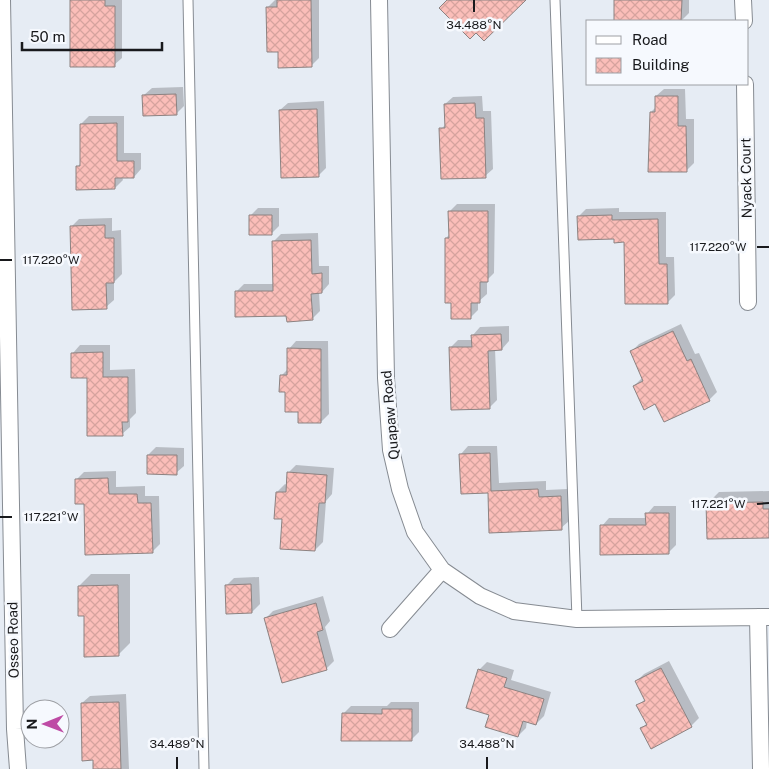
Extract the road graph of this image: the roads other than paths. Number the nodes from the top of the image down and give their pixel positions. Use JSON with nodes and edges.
{"nodes":[{"id":1,"x":2,"y":0,"type":"edge"},
{"id":2,"x":188,"y":0,"type":"edge"},
{"id":3,"x":379,"y":0,"type":"edge"},
{"id":4,"x":555,"y":0,"type":"edge"},
{"id":5,"x":744,"y":0,"type":"edge"},
{"id":6,"x":744,"y":20,"type":"edge"},
{"id":7,"x":745,"y":85,"type":"edge"},
{"id":8,"x":748,"y":302,"type":"dead end"},
{"id":9,"x":442,"y":570,"type":"junction"},
{"id":10,"x":763,"y":617,"type":"edge"},
{"id":11,"x":577,"y":620,"type":"junction"},
{"id":12,"x":390,"y":629,"type":"dead end"},
{"id":13,"x":18,"y":769,"type":"edge"},
{"id":14,"x":204,"y":769,"type":"edge"},
{"id":15,"x":761,"y":769,"type":"edge"}],
"edges":[{"from":1,"to":13,"type":"street","name":"Osseo Road"},
{"from":2,"to":14,"type":"lane"},
{"from":3,"to":9,"type":"street","name":"Quapaw Road"},
{"from":4,"to":11,"type":"lane"},
{"from":5,"to":6,"type":"street"},
{"from":7,"to":8,"type":"street","name":"Nyack Court"},
{"from":9,"to":11,"type":"street","name":"Quapaw Road"},
{"from":9,"to":12,"type":"street"},
{"from":10,"to":11,"type":"street","name":"Quapaw Road"},
{"from":10,"to":15,"type":"street"}]}
